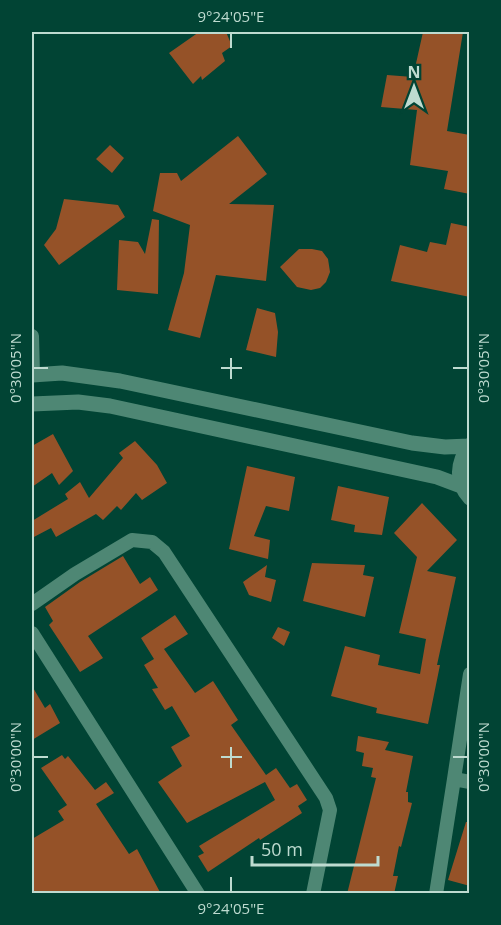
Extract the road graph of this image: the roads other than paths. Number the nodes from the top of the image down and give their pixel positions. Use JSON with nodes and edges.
{"nodes":[{"id":1,"x":32,"y":336,"type":"edge"},
{"id":2,"x":32,"y":375,"type":"edge"},
{"id":3,"x":32,"y":404,"type":"edge"},
{"id":4,"x":469,"y":446,"type":"edge"},
{"id":5,"x":465,"y":492,"type":"edge"},
{"id":6,"x":32,"y":604,"type":"edge"},
{"id":7,"x":32,"y":633,"type":"edge"},
{"id":8,"x":470,"y":674,"type":"edge"},
{"id":9,"x":454,"y":779,"type":"junction"},
{"id":10,"x":470,"y":782,"type":"edge"},
{"id":11,"x":198,"y":894,"type":"edge"},
{"id":12,"x":313,"y":894,"type":"edge"},
{"id":13,"x":436,"y":894,"type":"edge"}],
"edges":[{"from":1,"to":2,"type":"street"},
{"from":2,"to":4,"type":"main road"},
{"from":3,"to":5,"type":"main road"},
{"from":4,"to":5,"type":"main road"},
{"from":6,"to":12,"type":"street"},
{"from":7,"to":11,"type":"street"},
{"from":8,"to":9,"type":"street"},
{"from":9,"to":10,"type":"street"},
{"from":9,"to":13,"type":"street"}]}
